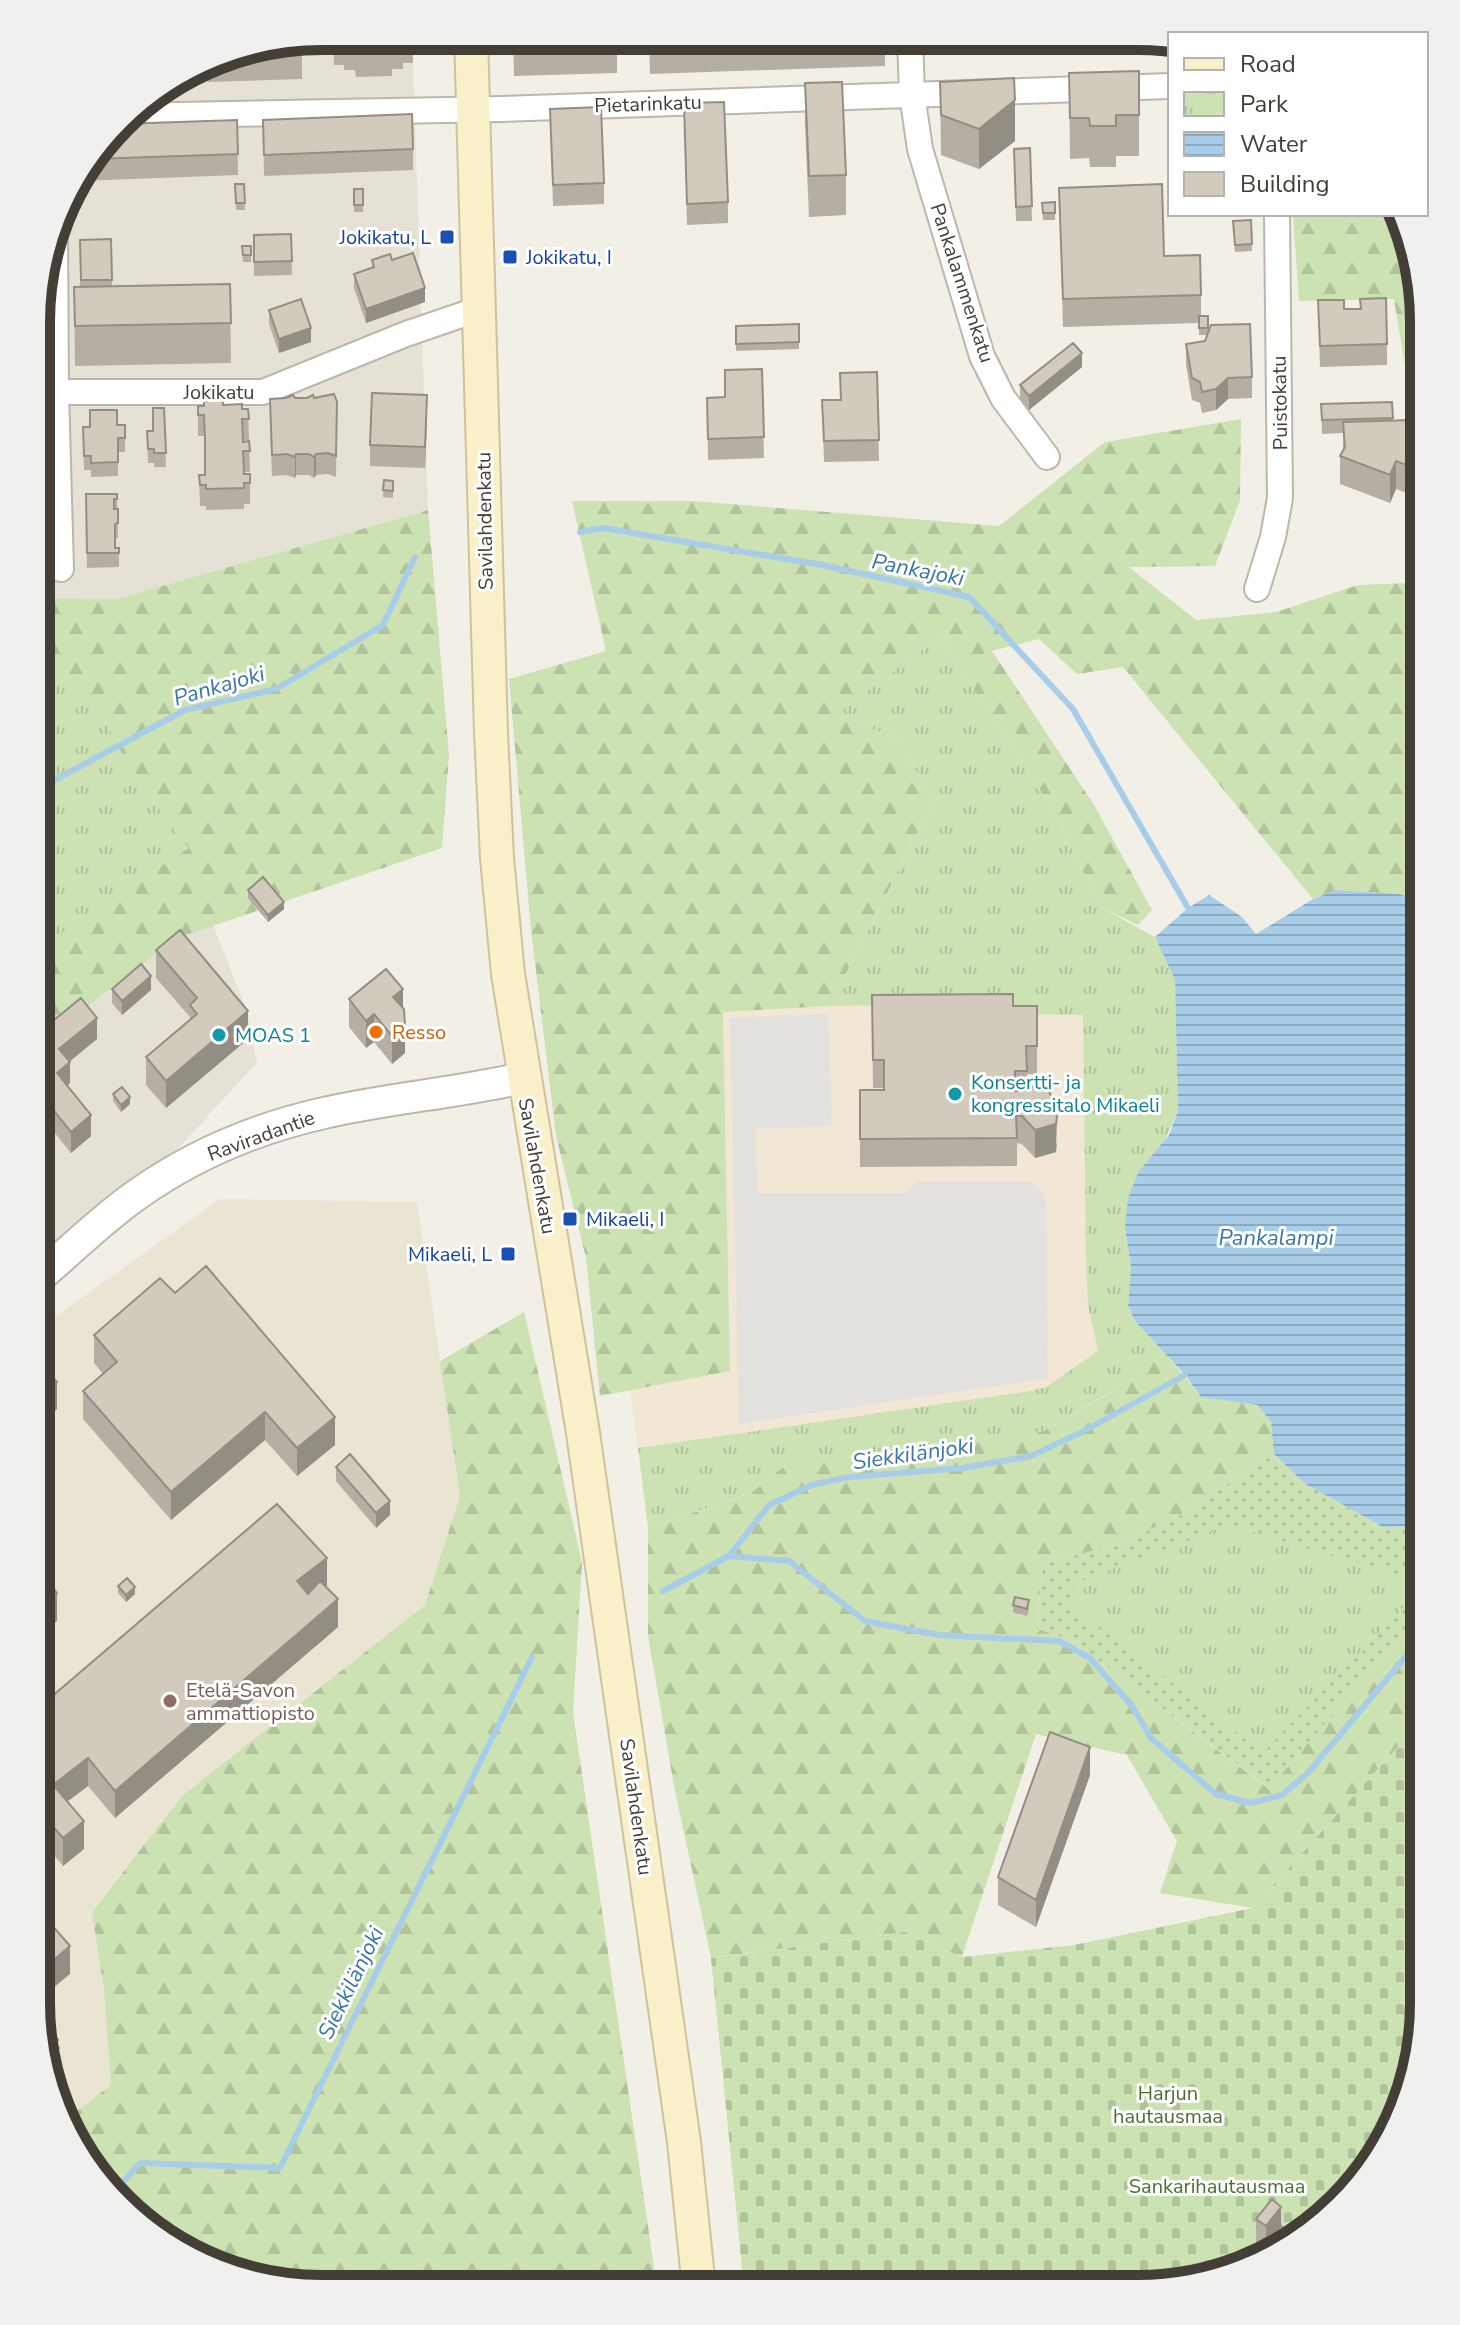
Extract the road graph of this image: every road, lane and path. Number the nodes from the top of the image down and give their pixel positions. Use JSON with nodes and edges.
{"nodes":[{"id":1,"x":910,"y":50,"type":"edge"},
{"id":2,"x":472,"y":51,"type":"edge"},
{"id":3,"x":1168,"y":86,"type":"edge"},
{"id":4,"x":912,"y":94,"type":"junction"},
{"id":5,"x":474,"y":109,"type":"junction"},
{"id":6,"x":145,"y":116,"type":"edge"},
{"id":7,"x":1277,"y":216,"type":"edge"},
{"id":8,"x":52,"y":284,"type":"edge"},
{"id":9,"x":479,"y":309,"type":"junction"},
{"id":10,"x":50,"y":331,"type":"edge"},
{"id":11,"x":50,"y":392,"type":"edge"},
{"id":12,"x":50,"y":430,"type":"edge"},
{"id":13,"x":1047,"y":457,"type":"dead end"},
{"id":14,"x":61,"y":569,"type":"dead end"},
{"id":15,"x":1257,"y":589,"type":"dead end"},
{"id":16,"x":522,"y":1078,"type":"junction"},
{"id":17,"x":50,"y":1268,"type":"edge"},
{"id":18,"x":698,"y":2275,"type":"edge"}],
"edges":[{"from":1,"to":4,"type":"street","name":"Pankalammenkatu"},
{"from":2,"to":5,"type":"main road","name":"Savilahdenkatu"},
{"from":3,"to":4,"type":"street","name":"Pietarinkatu"},
{"from":4,"to":5,"type":"street","name":"Pietarinkatu"},
{"from":4,"to":13,"type":"street","name":"Pankalammenkatu"},
{"from":5,"to":6,"type":"street","name":"Pietarinkatu"},
{"from":5,"to":9,"type":"main road","name":"Savilahdenkatu"},
{"from":7,"to":15,"type":"street","name":"Puistokatu"},
{"from":8,"to":10,"type":"street"},
{"from":9,"to":11,"type":"street","name":"Jokikatu"},
{"from":9,"to":16,"type":"main road","name":"Savilahdenkatu"},
{"from":12,"to":14,"type":"street"},
{"from":16,"to":17,"type":"street","name":"Raviradantie"},
{"from":16,"to":18,"type":"main road","name":"Savilahdenkatu"}]}
